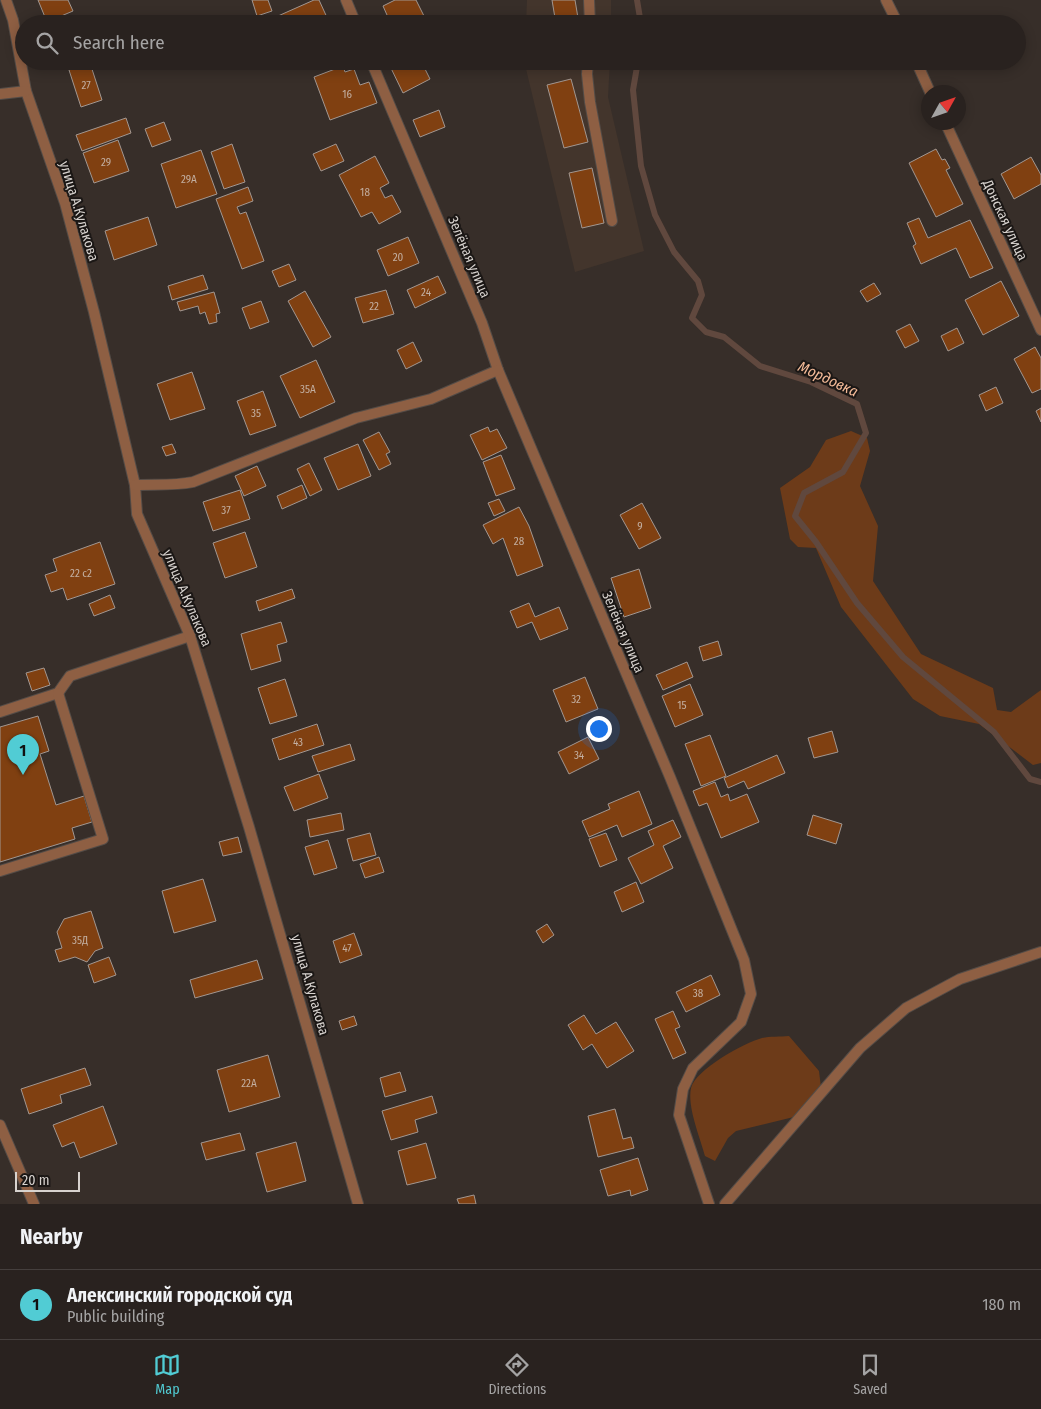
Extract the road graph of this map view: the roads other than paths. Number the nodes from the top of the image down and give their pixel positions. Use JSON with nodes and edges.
{"nodes":[{"id":1,"x":6,"y":0,"type":"edge"},
{"id":2,"x":346,"y":0,"type":"edge"},
{"id":3,"x":589,"y":0,"type":"edge"},
{"id":4,"x":886,"y":0,"type":"edge"},
{"id":5,"x":352,"y":15,"type":"edge"},
{"id":6,"x":590,"y":15,"type":"edge"},
{"id":7,"x":894,"y":15,"type":"edge"},
{"id":8,"x":15,"y":31,"type":"edge"},
{"id":9,"x":22,"y":70,"type":"edge"},
{"id":10,"x":376,"y":70,"type":"edge"},
{"id":11,"x":587,"y":70,"type":"edge"},
{"id":12,"x":920,"y":70,"type":"edge"},
{"id":13,"x":927,"y":85,"type":"edge"},
{"id":14,"x":26,"y":91,"type":"junction"},
{"id":15,"x":0,"y":94,"type":"edge"},
{"id":16,"x":949,"y":130,"type":"edge"},
{"id":17,"x":612,"y":220,"type":"dead end"},
{"id":18,"x":1041,"y":330,"type":"edge"},
{"id":19,"x":498,"y":370,"type":"junction"},
{"id":20,"x":135,"y":485,"type":"junction"},
{"id":21,"x":190,"y":636,"type":"junction"},
{"id":22,"x":58,"y":693,"type":"junction"},
{"id":23,"x":0,"y":712,"type":"edge"},
{"id":24,"x":0,"y":871,"type":"edge"},
{"id":25,"x":1041,"y":952,"type":"edge"},
{"id":26,"x":0,"y":1125,"type":"edge"},
{"id":27,"x":34,"y":1204,"type":"edge"},
{"id":28,"x":358,"y":1204,"type":"edge"},
{"id":29,"x":708,"y":1204,"type":"edge"},
{"id":30,"x":725,"y":1204,"type":"edge"}],
"edges":[{"from":1,"to":8,"type":"street","name":"улица А.Кулакова"},
{"from":2,"to":5,"type":"street"},
{"from":3,"to":6,"type":"street"},
{"from":4,"to":7,"type":"street"},
{"from":9,"to":14,"type":"street","name":"улица А.Кулакова"},
{"from":10,"to":19,"type":"street","name":"Зелёная улица"},
{"from":11,"to":17,"type":"street"},
{"from":12,"to":13,"type":"street"},
{"from":14,"to":15,"type":"street"},
{"from":14,"to":20,"type":"street","name":"улица А.Кулакова"},
{"from":16,"to":18,"type":"street","name":"Донская улица"},
{"from":19,"to":20,"type":"street"},
{"from":19,"to":29,"type":"street","name":"Зелёная улица"},
{"from":20,"to":21,"type":"street","name":"улица А.Кулакова"},
{"from":21,"to":22,"type":"street"},
{"from":21,"to":28,"type":"street","name":"улица А.Кулакова"},
{"from":22,"to":23,"type":"street"},
{"from":22,"to":24,"type":"street"},
{"from":25,"to":30,"type":"street"},
{"from":26,"to":27,"type":"street"}]}
